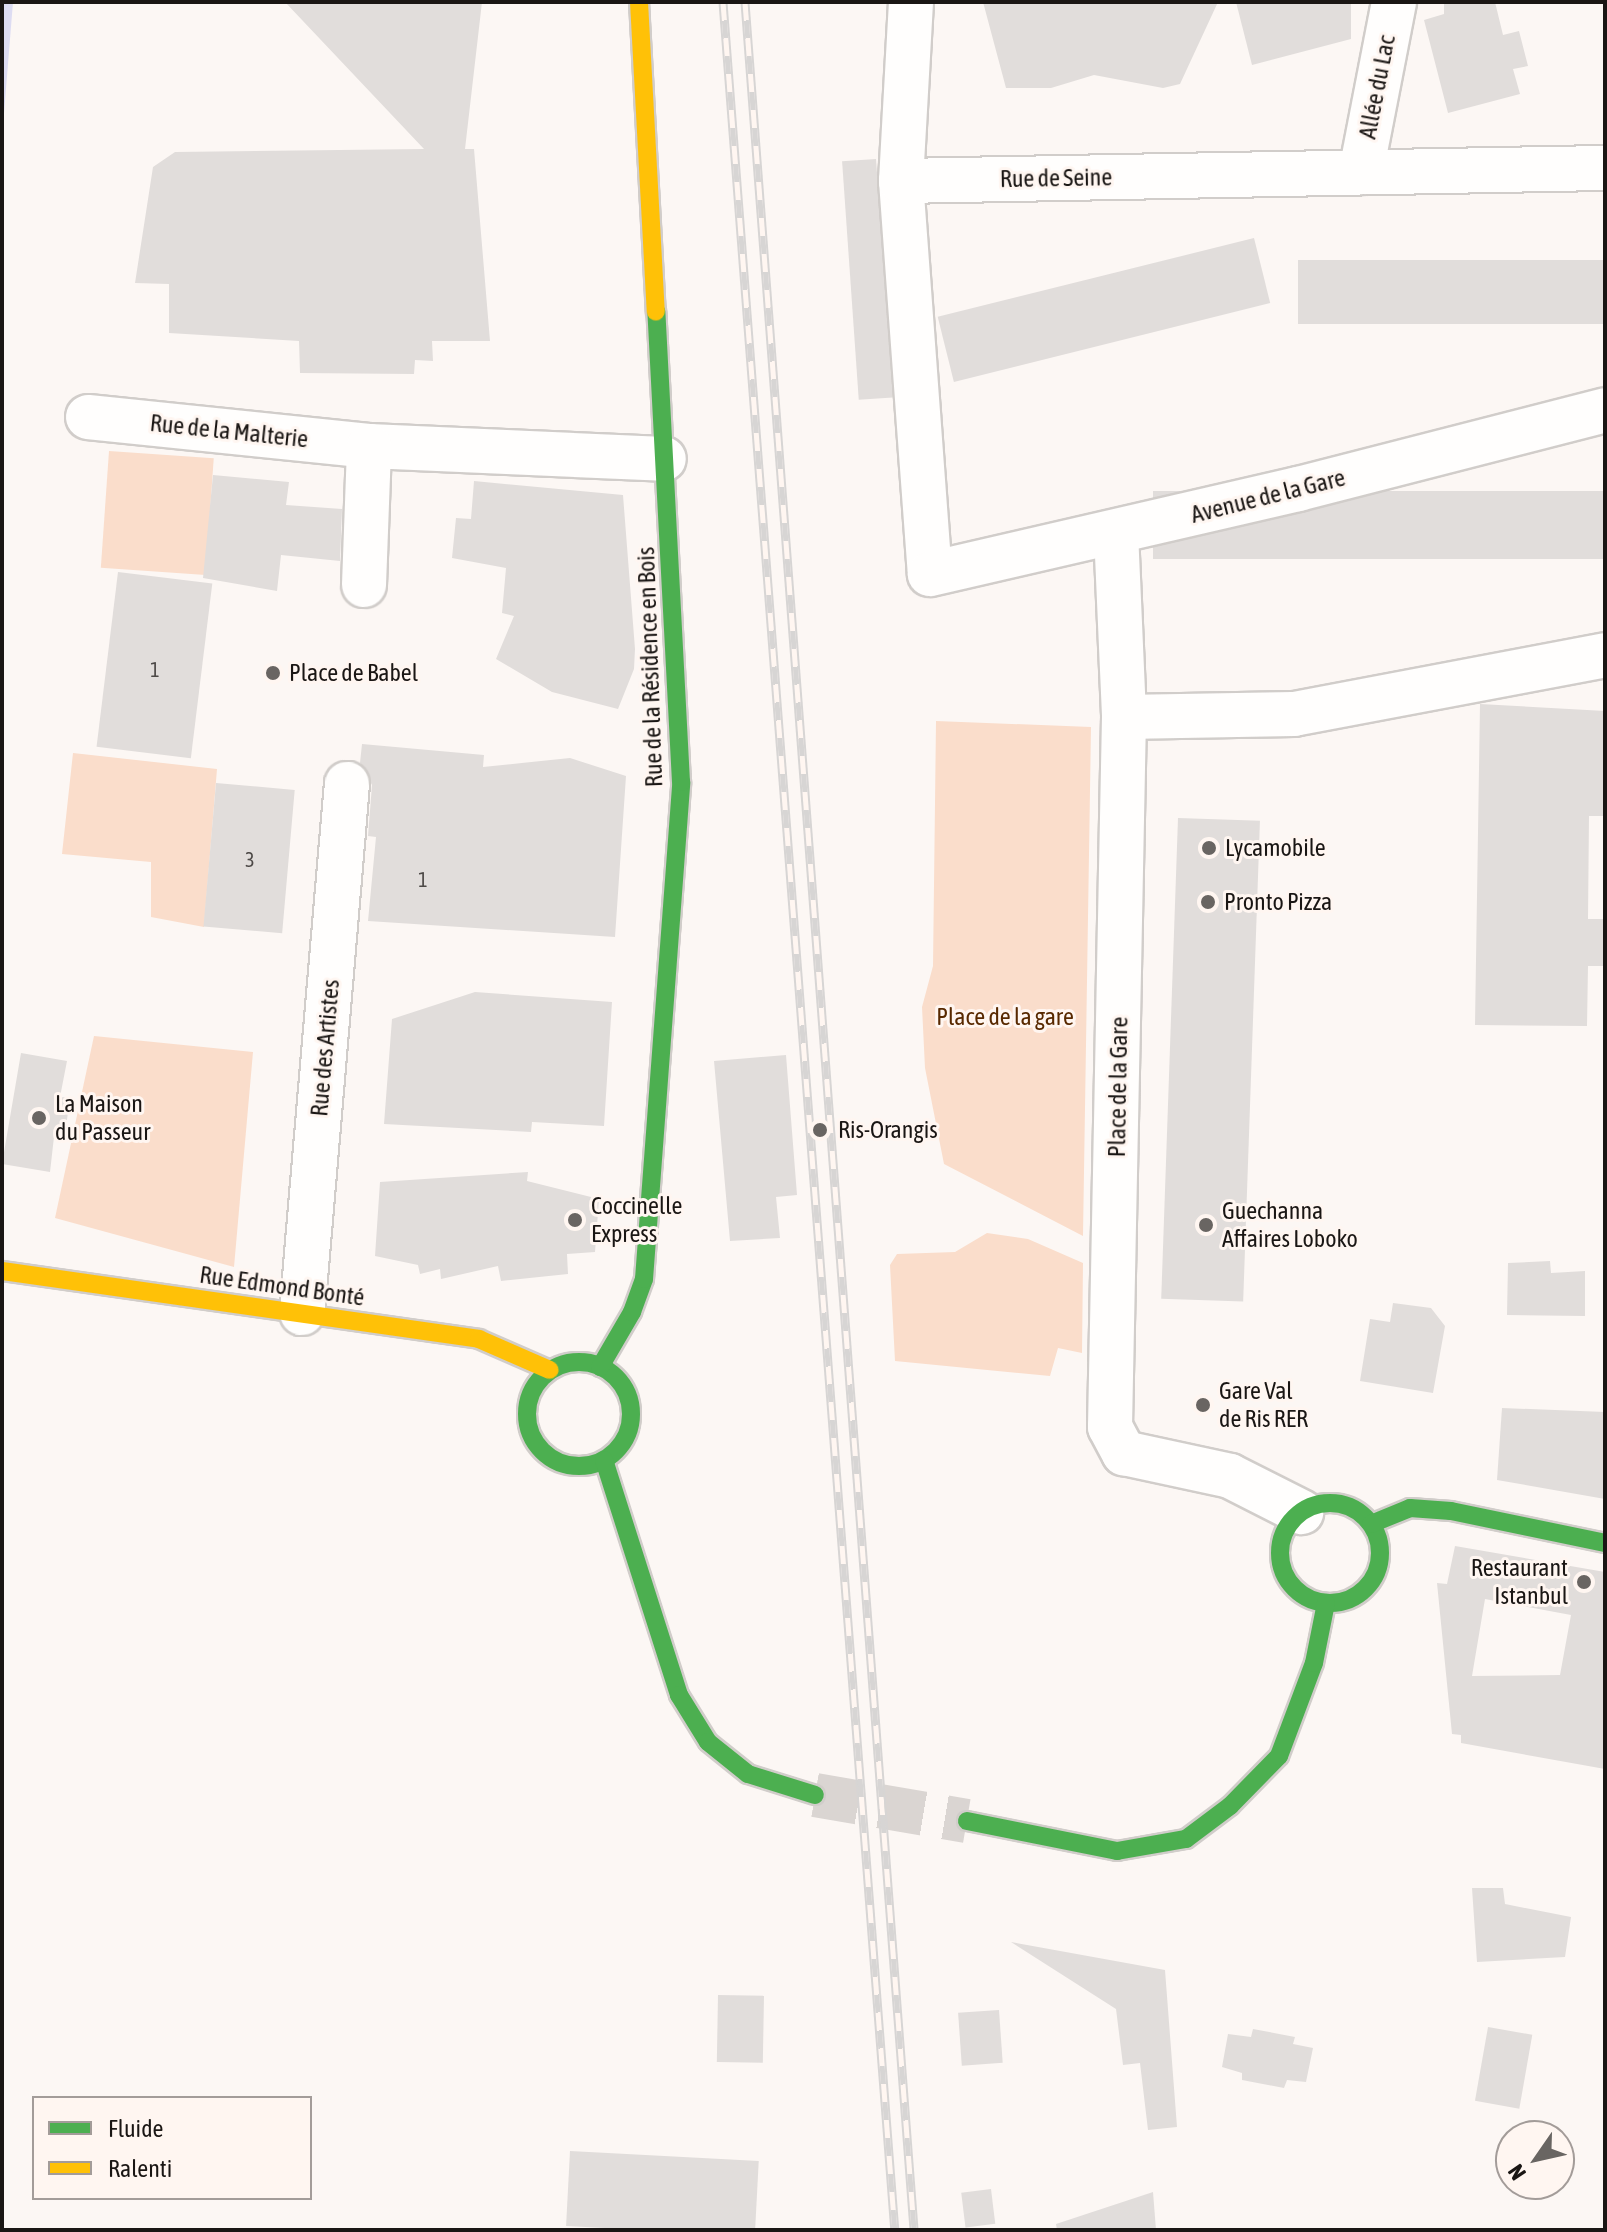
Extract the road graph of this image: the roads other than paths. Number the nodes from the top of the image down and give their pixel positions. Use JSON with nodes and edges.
{"nodes":[{"id":1,"x":639,"y":2,"type":"edge"},
{"id":2,"x":911,"y":2,"type":"edge"},
{"id":3,"x":1394,"y":2,"type":"edge"},
{"id":4,"x":1605,"y":168,"type":"edge"},
{"id":5,"x":1361,"y":172,"type":"junction"},
{"id":6,"x":901,"y":181,"type":"junction"},
{"id":7,"x":1605,"y":410,"type":"edge"},
{"id":8,"x":88,"y":417,"type":"dead end"},
{"id":9,"x":369,"y":446,"type":"junction"},
{"id":10,"x":664,"y":459,"type":"junction"},
{"id":11,"x":1116,"y":532,"type":"junction"},
{"id":12,"x":364,"y":585,"type":"dead end"},
{"id":13,"x":1605,"y":655,"type":"edge"},
{"id":14,"x":1124,"y":717,"type":"junction"},
{"id":15,"x":347,"y":784,"type":"dead end"},
{"id":16,"x":2,"y":1271,"type":"edge"},
{"id":17,"x":302,"y":1313,"type":"junction"},
{"id":18,"x":600,"y":1367,"type":"junction"},
{"id":19,"x":550,"y":1370,"type":"junction"},
{"id":20,"x":604,"y":1460,"type":"junction"},
{"id":21,"x":1301,"y":1512,"type":"junction"},
{"id":22,"x":1371,"y":1524,"type":"junction"},
{"id":23,"x":1605,"y":1543,"type":"edge"},
{"id":24,"x":1326,"y":1603,"type":"junction"},
{"id":25,"x":815,"y":1795,"type":"tunnel mouth"},
{"id":26,"x":967,"y":1821,"type":"tunnel mouth"}],
"edges":[{"from":1,"to":10,"type":"main road","name":"Rue de la Résidence en Bois"},
{"from":2,"to":6,"type":"street"},
{"from":3,"to":5,"type":"street","name":"Allée du Lac"},
{"from":4,"to":5,"type":"street","name":"Rue de Seine"},
{"from":5,"to":6,"type":"street","name":"Rue de Seine"},
{"from":6,"to":11,"type":"street","name":"Avenue de la Gare"},
{"from":7,"to":11,"type":"street","name":"Avenue de la Gare"},
{"from":8,"to":9,"type":"street","name":"Rue de la Malterie"},
{"from":9,"to":10,"type":"street","name":"Rue de la Malterie"},
{"from":9,"to":12,"type":"street"},
{"from":10,"to":18,"type":"main road","name":"Rue de la Résidence en Bois"},
{"from":11,"to":14,"type":"street","name":"Place de la Gare"},
{"from":13,"to":14,"type":"street"},
{"from":14,"to":21,"type":"street","name":"Place de la Gare"},
{"from":15,"to":17,"type":"street","name":"Rue des Artistes"},
{"from":16,"to":17,"type":"main road","name":"Rue Edmond Bonté"},
{"from":17,"to":19,"type":"main road","name":"Rue Edmond Bonté"},
{"from":18,"to":19,"type":"main road"},
{"from":18,"to":20,"type":"main road"},
{"from":19,"to":20,"type":"main road"},
{"from":20,"to":25,"type":"main road"},
{"from":21,"to":22,"type":"main road"},
{"from":21,"to":24,"type":"main road"},
{"from":22,"to":23,"type":"main road"},
{"from":22,"to":24,"type":"main road"},
{"from":24,"to":26,"type":"main road"}]}
